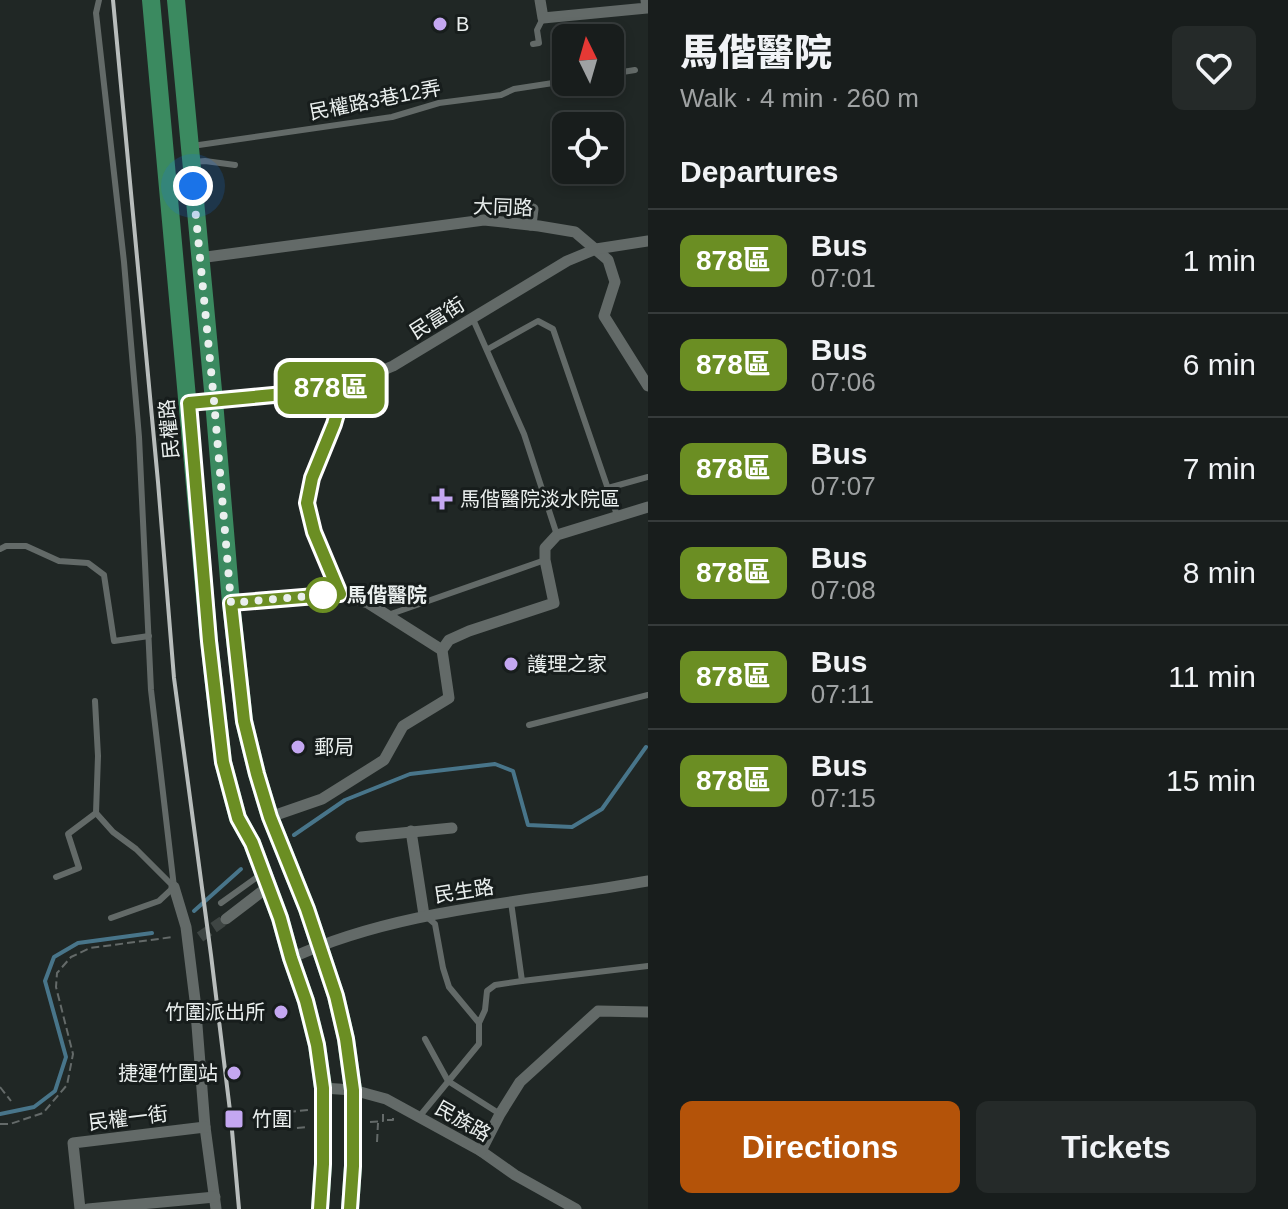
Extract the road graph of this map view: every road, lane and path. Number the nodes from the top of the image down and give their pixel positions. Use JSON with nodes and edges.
{"nodes":[{"id":1,"x":99,"y":0,"type":"edge"},
{"id":2,"x":151,"y":0,"type":"edge"},
{"id":3,"x":176,"y":0,"type":"edge"},
{"id":4,"x":540,"y":0,"type":"edge"},
{"id":5,"x":646,"y":0,"type":"edge"},
{"id":6,"x":648,"y":8,"type":"edge"},
{"id":7,"x":543,"y":18,"type":"junction"},
{"id":8,"x":533,"y":44,"type":"dead end"},
{"id":9,"x":635,"y":70,"type":"dead end"},
{"id":10,"x":624,"y":72,"type":"edge"},
{"id":11,"x":552,"y":83,"type":"edge"},
{"id":12,"x":190,"y":154,"type":"junction"},
{"id":13,"x":235,"y":165,"type":"dead end"},
{"id":14,"x":533,"y":209,"type":"dead end"},
{"id":15,"x":531,"y":225,"type":"junction"},
{"id":16,"x":648,"y":241,"type":"edge"},
{"id":17,"x":596,"y":249,"type":"junction"},
{"id":18,"x":199,"y":258,"type":"junction"},
{"id":19,"x":472,"y":317,"type":"junction"},
{"id":20,"x":488,"y":349,"type":"junction"},
{"id":21,"x":345,"y":386,"type":"junction"},
{"id":22,"x":648,"y":386,"type":"edge"},
{"id":23,"x":214,"y":401,"type":"junction"},
{"id":24,"x":189,"y":403,"type":"junction"},
{"id":25,"x":648,"y":477,"type":"edge"},
{"id":26,"x":608,"y":488,"type":"junction"},
{"id":27,"x":648,"y":507,"type":"edge"},
{"id":28,"x":617,"y":515,"type":"junction"},
{"id":29,"x":557,"y":535,"type":"junction"},
{"id":30,"x":0,"y":549,"type":"edge"},
{"id":31,"x":545,"y":560,"type":"junction"},
{"id":32,"x":340,"y":594,"type":"junction"},
{"id":33,"x":231,"y":603,"type":"junction"},
{"id":34,"x":388,"y":615,"type":"junction"},
{"id":35,"x":149,"y":636,"type":"junction"},
{"id":36,"x":442,"y":650,"type":"junction"},
{"id":37,"x":648,"y":695,"type":"edge"},
{"id":38,"x":95,"y":701,"type":"dead end"},
{"id":39,"x":529,"y":725,"type":"dead end"},
{"id":40,"x":96,"y":813,"type":"junction"},
{"id":41,"x":270,"y":817,"type":"junction"},
{"id":42,"x":452,"y":828,"type":"dead end"},
{"id":43,"x":411,"y":831,"type":"junction"},
{"id":44,"x":361,"y":837,"type":"dead end"},
{"id":45,"x":261,"y":868,"type":"junction"},
{"id":46,"x":56,"y":877,"type":"dead end"},
{"id":47,"x":648,"y":881,"type":"edge"},
{"id":48,"x":174,"y":887,"type":"junction"},
{"id":49,"x":511,"y":902,"type":"junction"},
{"id":50,"x":221,"y":903,"type":"dead end"},
{"id":51,"x":424,"y":915,"type":"junction"},
{"id":52,"x":111,"y":918,"type":"dead end"},
{"id":53,"x":226,"y":919,"type":"tunnel mouth"},
{"id":54,"x":198,"y":921,"type":"dead end"},
{"id":55,"x":187,"y":936,"type":"junction"},
{"id":56,"x":200,"y":937,"type":"tunnel mouth"},
{"id":57,"x":318,"y":945,"type":"junction"},
{"id":58,"x":291,"y":958,"type":"junction"},
{"id":59,"x":648,"y":966,"type":"edge"},
{"id":60,"x":522,"y":981,"type":"junction"},
{"id":61,"x":648,"y":1012,"type":"edge"},
{"id":62,"x":479,"y":1023,"type":"junction"},
{"id":63,"x":425,"y":1039,"type":"dead end"},
{"id":64,"x":448,"y":1081,"type":"junction"},
{"id":65,"x":0,"y":1087,"type":"edge"},
{"id":66,"x":323,"y":1088,"type":"junction"},
{"id":67,"x":353,"y":1090,"type":"junction"},
{"id":68,"x":11,"y":1101,"type":"dead end"},
{"id":69,"x":310,"y":1110,"type":"dead end"},
{"id":70,"x":288,"y":1112,"type":"dead end"},
{"id":71,"x":383,"y":1112,"type":"dead end"},
{"id":72,"x":393,"y":1112,"type":"dead end"},
{"id":73,"x":500,"y":1114,"type":"junction"},
{"id":74,"x":419,"y":1117,"type":"junction"},
{"id":75,"x":379,"y":1121,"type":"dead end"},
{"id":76,"x":0,"y":1124,"type":"edge"},
{"id":77,"x":205,"y":1127,"type":"junction"},
{"id":78,"x":297,"y":1128,"type":"dead end"},
{"id":79,"x":285,"y":1129,"type":"dead end"},
{"id":80,"x":377,"y":1142,"type":"dead end"},
{"id":81,"x":481,"y":1151,"type":"junction"},
{"id":82,"x":216,"y":1203,"type":"edge"},
{"id":83,"x":568,"y":1207,"type":"edge"},
{"id":84,"x":80,"y":1209,"type":"edge"},
{"id":85,"x":88,"y":1209,"type":"edge"},
{"id":86,"x":320,"y":1209,"type":"edge"},
{"id":87,"x":350,"y":1209,"type":"edge"}],
"edges":[{"from":1,"to":35,"type":"lane"},
{"from":2,"to":24,"type":"main road","name":"民權路"},
{"from":3,"to":12,"type":"main road"},
{"from":4,"to":7,"type":"street"},
{"from":5,"to":6,"type":"street"},
{"from":6,"to":7,"type":"street"},
{"from":7,"to":8,"type":"lane"},
{"from":9,"to":10,"type":"lane"},
{"from":11,"to":12,"type":"lane","name":"民權路3巷12弄"},
{"from":12,"to":13,"type":"lane"},
{"from":12,"to":18,"type":"main road"},
{"from":14,"to":15,"type":"street"},
{"from":15,"to":17,"type":"street","name":"大同路"},
{"from":15,"to":18,"type":"street","name":"大同路"},
{"from":16,"to":17,"type":"street","name":"民富街"},
{"from":17,"to":19,"type":"street","name":"民富街"},
{"from":17,"to":22,"type":"street"},
{"from":18,"to":23,"type":"main road"},
{"from":19,"to":20,"type":"lane"},
{"from":19,"to":21,"type":"street","name":"民富街"},
{"from":20,"to":26,"type":"lane"},
{"from":20,"to":29,"type":"lane"},
{"from":21,"to":23,"type":"street","name":"民富街"},
{"from":21,"to":32,"type":"lane"},
{"from":23,"to":24,"type":"street","name":"民富街"},
{"from":23,"to":33,"type":"main road"},
{"from":24,"to":45,"type":"main road","name":"民權路"},
{"from":25,"to":26,"type":"lane"},
{"from":26,"to":28,"type":"lane"},
{"from":27,"to":28,"type":"street"},
{"from":28,"to":29,"type":"street"},
{"from":29,"to":31,"type":"street"},
{"from":30,"to":35,"type":"lane"},
{"from":31,"to":34,"type":"lane"},
{"from":31,"to":36,"type":"street"},
{"from":32,"to":33,"type":"street"},
{"from":32,"to":34,"type":"street"},
{"from":33,"to":41,"type":"main road"},
{"from":34,"to":36,"type":"street"},
{"from":35,"to":48,"type":"lane"},
{"from":36,"to":41,"type":"street"},
{"from":37,"to":39,"type":"lane"},
{"from":38,"to":40,"type":"lane"},
{"from":40,"to":46,"type":"lane"},
{"from":40,"to":48,"type":"lane"},
{"from":41,"to":57,"type":"main road"},
{"from":42,"to":43,"type":"street"},
{"from":43,"to":44,"type":"street"},
{"from":43,"to":51,"type":"street"},
{"from":45,"to":50,"type":"lane"},
{"from":45,"to":53,"type":"street"},
{"from":45,"to":58,"type":"main road","name":"民權路"},
{"from":47,"to":49,"type":"street","name":"民生路"},
{"from":48,"to":52,"type":"lane"},
{"from":48,"to":55,"type":"street"},
{"from":49,"to":51,"type":"street","name":"民生路"},
{"from":49,"to":60,"type":"lane"},
{"from":51,"to":57,"type":"street","name":"民生路"},
{"from":51,"to":62,"type":"lane"},
{"from":54,"to":55,"type":"lane"},
{"from":55,"to":56,"type":"street"},
{"from":55,"to":76,"type":"path"},
{"from":55,"to":77,"type":"street"},
{"from":57,"to":58,"type":"street","name":"民生路"},
{"from":57,"to":67,"type":"main road"},
{"from":58,"to":66,"type":"main road","name":"民權路"},
{"from":59,"to":60,"type":"lane"},
{"from":60,"to":62,"type":"lane"},
{"from":61,"to":73,"type":"street"},
{"from":62,"to":64,"type":"lane"},
{"from":63,"to":64,"type":"lane"},
{"from":64,"to":73,"type":"lane"},
{"from":64,"to":74,"type":"lane"},
{"from":65,"to":68,"type":"path"},
{"from":66,"to":67,"type":"street","name":"民族路"},
{"from":66,"to":86,"type":"main road","name":"民權路"},
{"from":67,"to":74,"type":"street","name":"民族路"},
{"from":67,"to":87,"type":"main road"},
{"from":69,"to":70,"type":"path"},
{"from":71,"to":72,"type":"path"},
{"from":73,"to":81,"type":"street"},
{"from":74,"to":81,"type":"street","name":"民族路"},
{"from":75,"to":80,"type":"path"},
{"from":77,"to":82,"type":"street"},
{"from":77,"to":84,"type":"street","name":"民權一街"},
{"from":78,"to":79,"type":"path"},
{"from":81,"to":83,"type":"street","name":"民族路"},
{"from":82,"to":85,"type":"street"}]}
